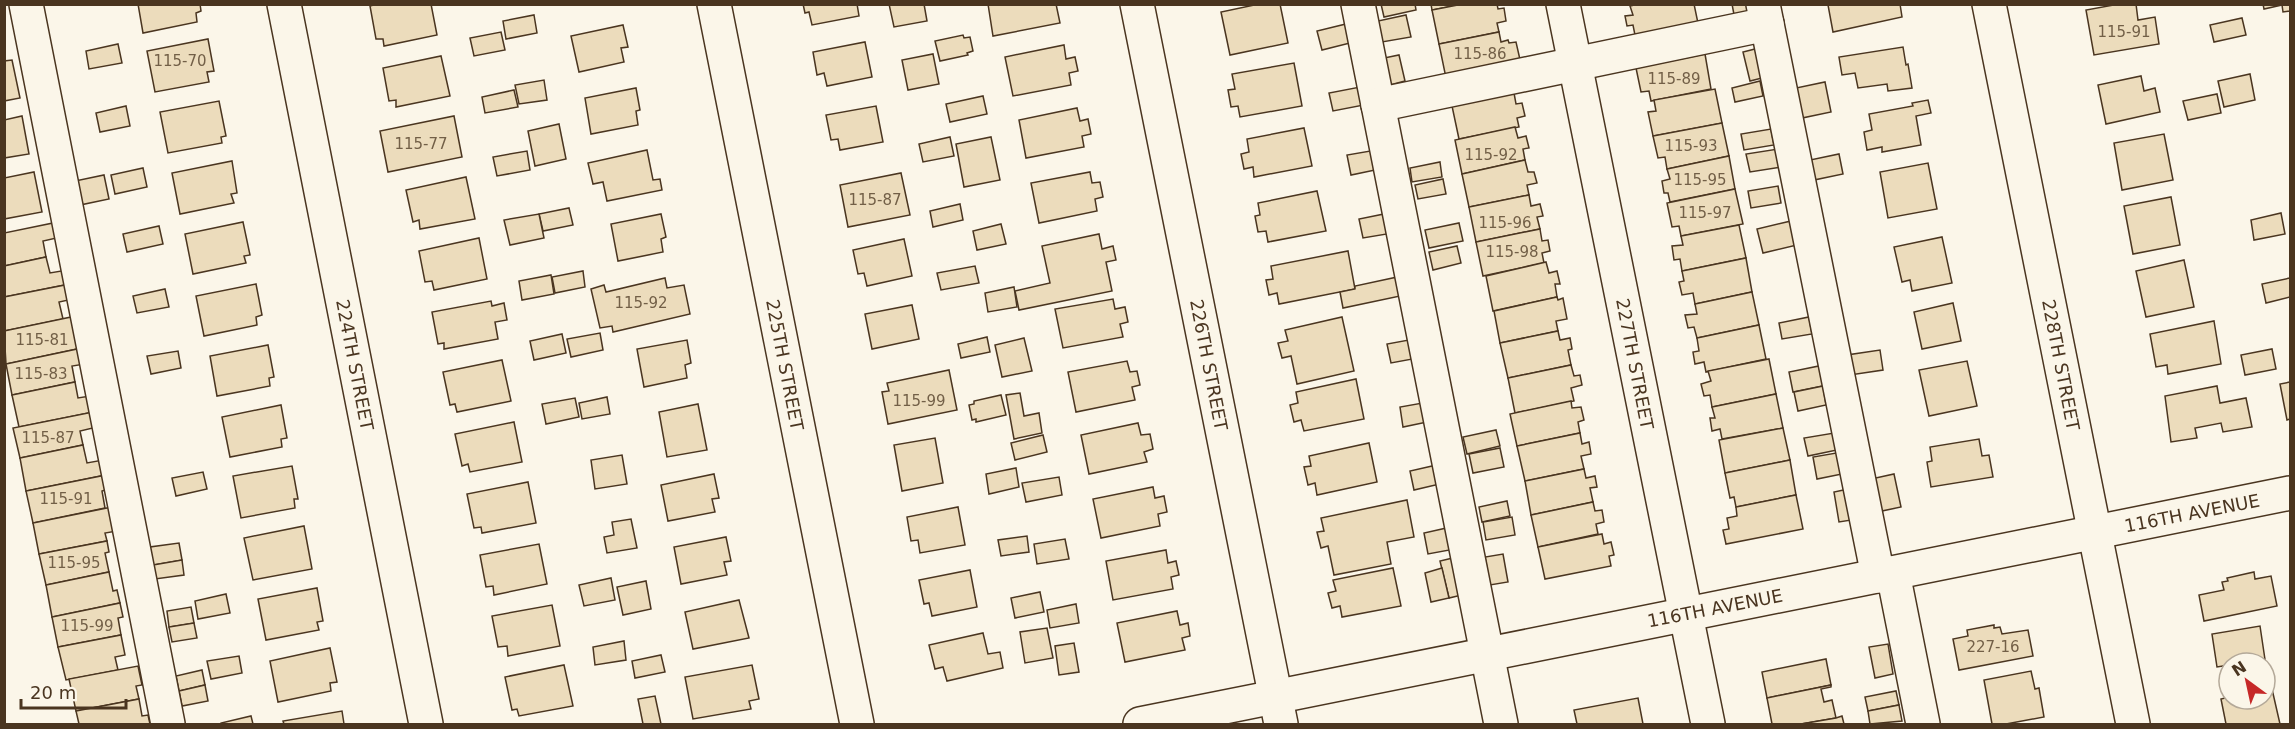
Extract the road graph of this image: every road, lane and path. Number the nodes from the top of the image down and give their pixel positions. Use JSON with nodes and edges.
{"nodes":[{"id":1,"x":26,"y":4,"type":"edge"},
{"id":2,"x":284,"y":4,"type":"edge"},
{"id":3,"x":714,"y":4,"type":"edge"},
{"id":4,"x":1137,"y":4,"type":"edge"},
{"id":5,"x":1359,"y":4,"type":"edge"},
{"id":6,"x":1563,"y":4,"type":"edge"},
{"id":7,"x":1989,"y":4,"type":"edge"},
{"id":8,"x":1765,"y":14,"type":"edge"},
{"id":9,"x":1575,"y":63,"type":"junction"},
{"id":10,"x":1378,"y":105,"type":"junction"},
{"id":11,"x":2290,"y":493,"type":"edge"},
{"id":12,"x":2094,"y":532,"type":"junction"},
{"id":13,"x":1886,"y":574,"type":"junction"},
{"id":14,"x":1686,"y":615,"type":"junction"},
{"id":15,"x":1488,"y":655,"type":"junction"},
{"id":16,"x":1279,"y":711,"type":"edge"},
{"id":17,"x":168,"y":724,"type":"edge"},
{"id":18,"x":426,"y":724,"type":"edge"},
{"id":19,"x":857,"y":724,"type":"edge"},
{"id":20,"x":1140,"y":724,"type":"edge"},
{"id":21,"x":1501,"y":724,"type":"edge"},
{"id":22,"x":1708,"y":724,"type":"edge"},
{"id":23,"x":1923,"y":724,"type":"edge"},
{"id":24,"x":2133,"y":724,"type":"edge"}],
"edges":[{"from":1,"to":17,"type":"street"},
{"from":2,"to":18,"type":"street","name":"224TH STREET"},
{"from":3,"to":19,"type":"street","name":"225TH STREET"},
{"from":4,"to":16,"type":"street","name":"226TH STREET"},
{"from":5,"to":10,"type":"street"},
{"from":6,"to":9,"type":"street","name":"227TH STREET"},
{"from":7,"to":12,"type":"street","name":"228TH STREET"},
{"from":8,"to":9,"type":"street"},
{"from":8,"to":13,"type":"street"},
{"from":9,"to":10,"type":"street"},
{"from":9,"to":14,"type":"street","name":"227TH STREET"},
{"from":10,"to":15,"type":"street"},
{"from":11,"to":12,"type":"street","name":"116TH AVENUE"},
{"from":12,"to":13,"type":"street","name":"116TH AVENUE"},
{"from":12,"to":24,"type":"street","name":"228TH STREET"},
{"from":13,"to":14,"type":"street","name":"116TH AVENUE"},
{"from":13,"to":23,"type":"street"},
{"from":14,"to":15,"type":"street","name":"116TH AVENUE"},
{"from":14,"to":22,"type":"street","name":"227TH STREET"},
{"from":15,"to":16,"type":"street","name":"116TH AVENUE"},
{"from":15,"to":21,"type":"street"},
{"from":16,"to":20,"type":"street","name":"116TH AVENUE"}]}
